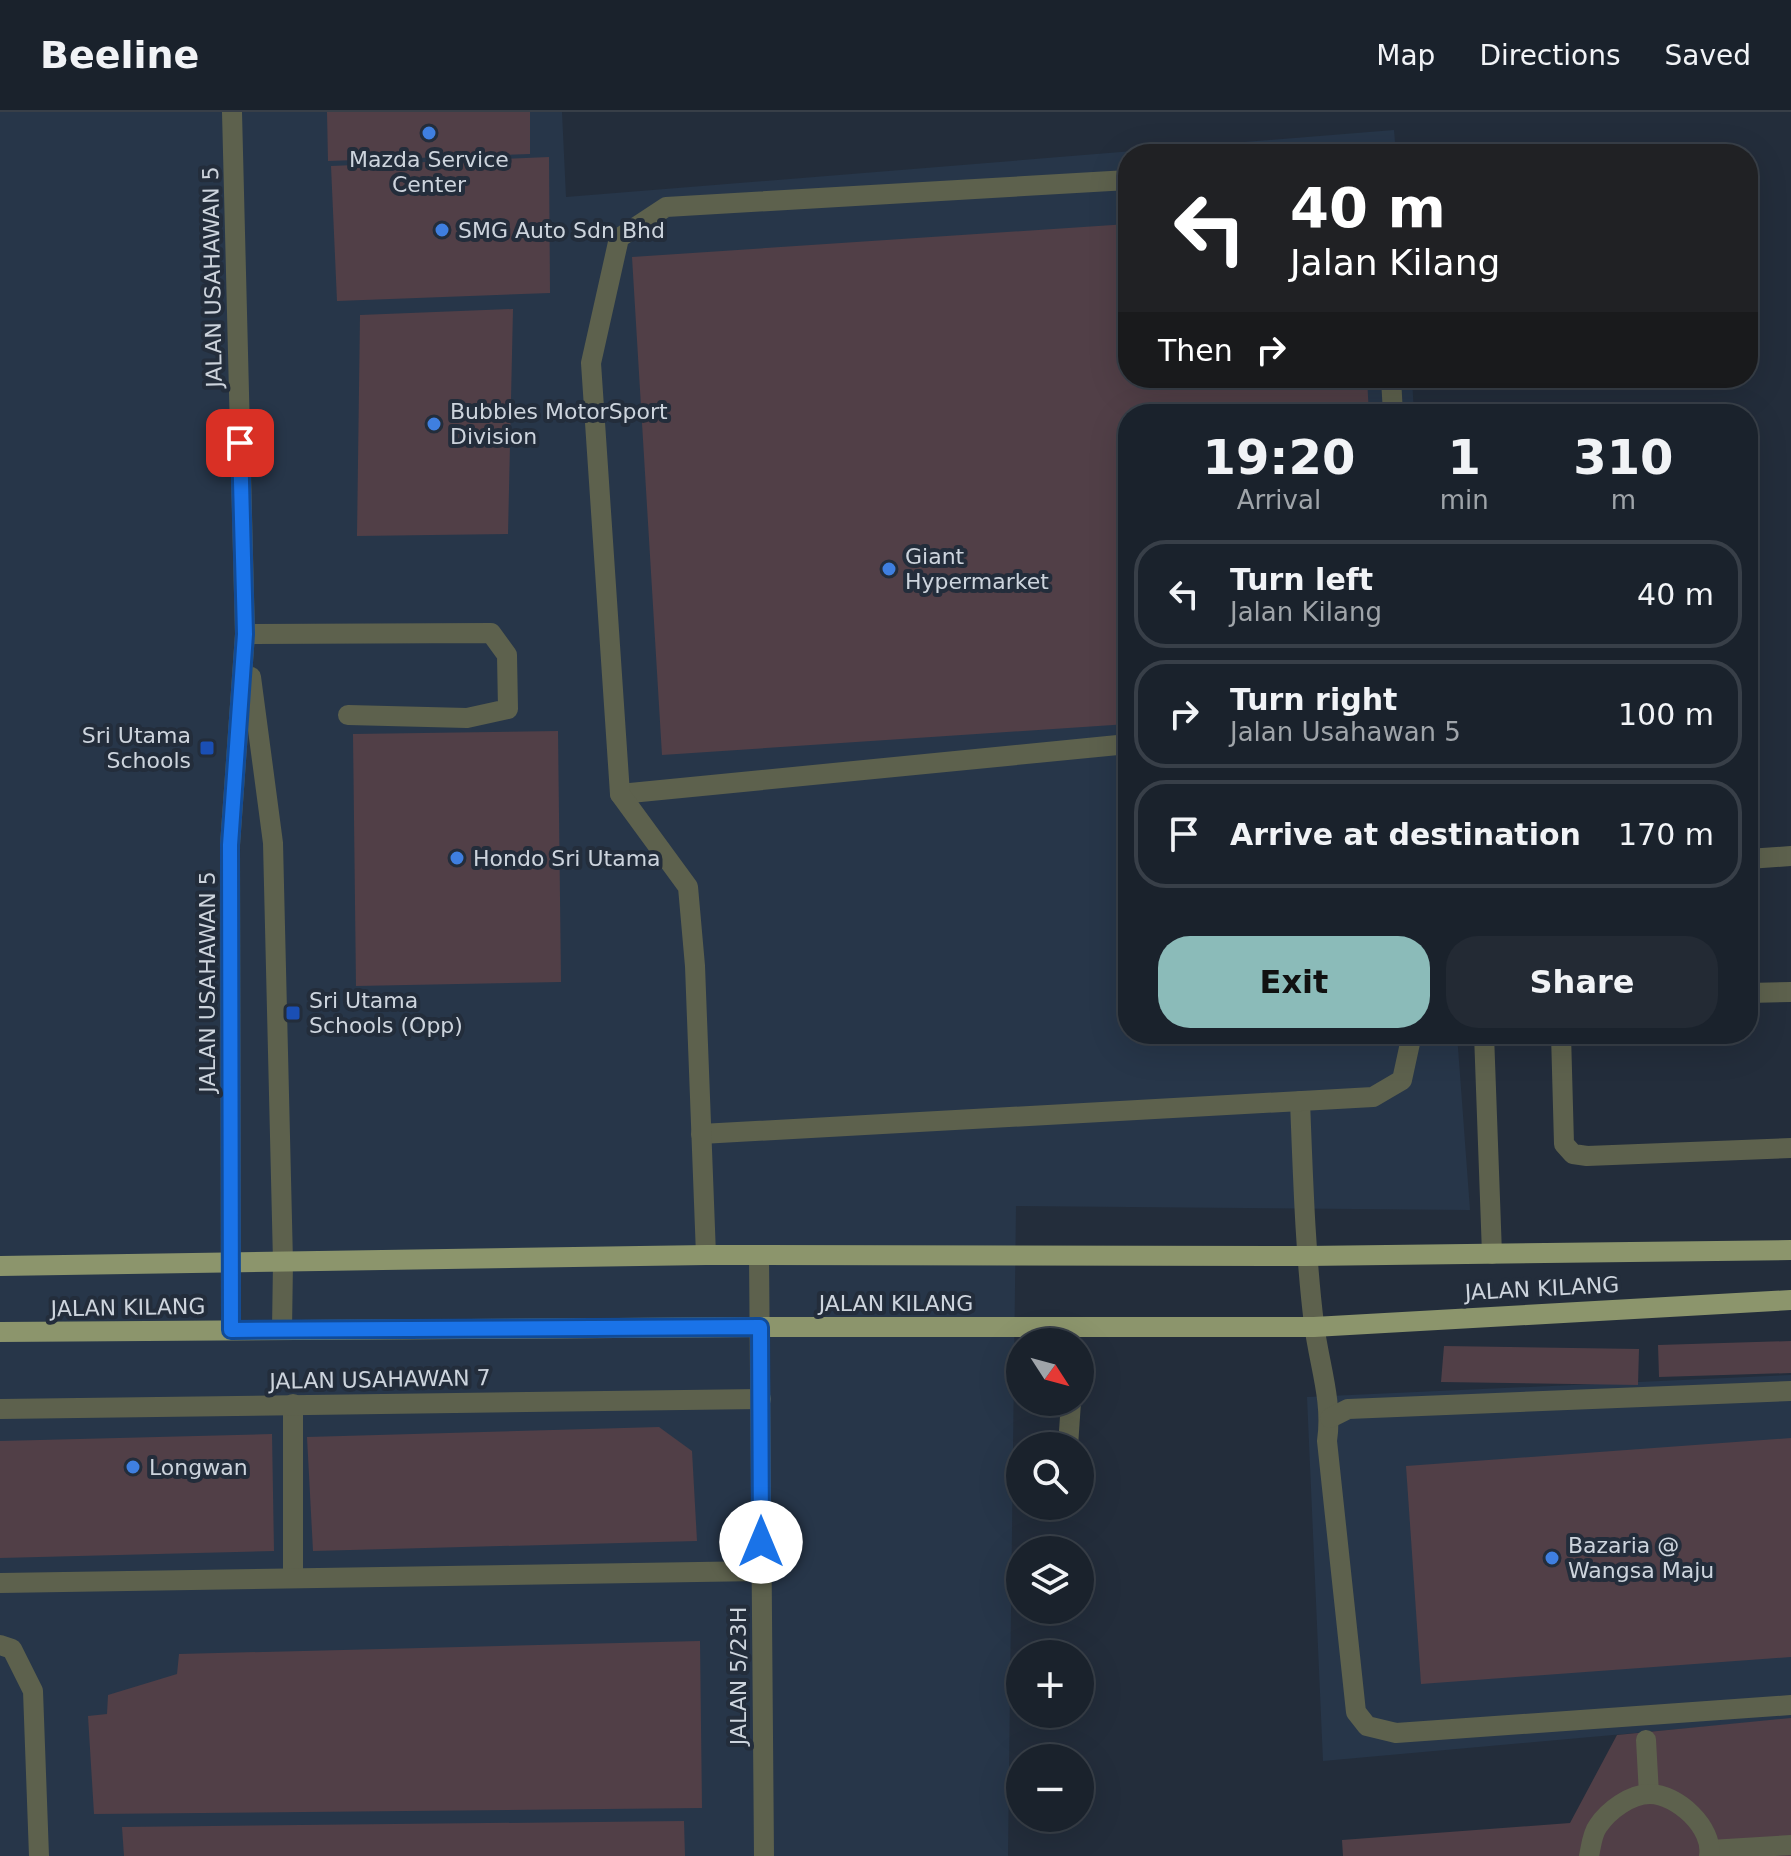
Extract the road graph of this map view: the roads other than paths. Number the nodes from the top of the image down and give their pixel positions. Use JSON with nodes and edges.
{"nodes":[{"id":1,"x":232,"y":112,"type":"edge"},
{"id":2,"x":1118,"y":181,"type":"edge"},
{"id":3,"x":245,"y":634,"type":"junction"},
{"id":4,"x":348,"y":715,"type":"dead end"},
{"id":5,"x":1118,"y":745,"type":"edge"},
{"id":6,"x":620,"y":794,"type":"junction"},
{"id":7,"x":1791,"y":856,"type":"edge"},
{"id":8,"x":1758,"y":858,"type":"edge"},
{"id":9,"x":1791,"y":992,"type":"edge"},
{"id":10,"x":1758,"y":993,"type":"edge"},
{"id":11,"x":1410,"y":1044,"type":"edge"},
{"id":12,"x":1484,"y":1044,"type":"edge"},
{"id":13,"x":1561,"y":1044,"type":"edge"},
{"id":14,"x":1300,"y":1101,"type":"junction"},
{"id":15,"x":701,"y":1134,"type":"junction"},
{"id":16,"x":1791,"y":1148,"type":"edge"},
{"id":17,"x":1791,"y":1250,"type":"edge"},
{"id":18,"x":1492,"y":1254,"type":"junction"},
{"id":19,"x":706,"y":1255,"type":"junction"},
{"id":20,"x":759,"y":1255,"type":"junction"},
{"id":21,"x":1307,"y":1256,"type":"junction"},
{"id":22,"x":232,"y":1262,"type":"junction"},
{"id":23,"x":283,"y":1262,"type":"junction"},
{"id":24,"x":0,"y":1266,"type":"edge"},
{"id":25,"x":1791,"y":1300,"type":"edge"},
{"id":26,"x":760,"y":1327,"type":"junction"},
{"id":27,"x":1314,"y":1327,"type":"junction"},
{"id":28,"x":231,"y":1330,"type":"junction"},
{"id":29,"x":282,"y":1330,"type":"junction"},
{"id":30,"x":0,"y":1332,"type":"edge"},
{"id":31,"x":1006,"y":1333,"type":"edge"},
{"id":32,"x":1094,"y":1334,"type":"edge"},
{"id":33,"x":1791,"y":1391,"type":"edge"},
{"id":34,"x":761,"y":1399,"type":"junction"},
{"id":35,"x":293,"y":1404,"type":"junction"},
{"id":36,"x":0,"y":1409,"type":"edge"},
{"id":37,"x":1330,"y":1418,"type":"junction"},
{"id":38,"x":761,"y":1571,"type":"junction"},
{"id":39,"x":293,"y":1578,"type":"junction"},
{"id":40,"x":0,"y":1583,"type":"edge"},
{"id":41,"x":6,"y":1647,"type":"edge"},
{"id":42,"x":1791,"y":1705,"type":"edge"},
{"id":43,"x":1646,"y":1740,"type":"dead end"},
{"id":44,"x":1649,"y":1794,"type":"junction"},
{"id":45,"x":1791,"y":1845,"type":"edge"},
{"id":46,"x":1710,"y":1853,"type":"edge"},
{"id":47,"x":39,"y":1856,"type":"edge"},
{"id":48,"x":764,"y":1856,"type":"edge"},
{"id":49,"x":1589,"y":1856,"type":"edge"}],
"edges":[{"from":1,"to":3,"type":"street","name":"JALAN USAHAWAN 5"},
{"from":2,"to":6,"type":"street"},
{"from":3,"to":4,"type":"street"},
{"from":3,"to":22,"type":"street","name":"JALAN USAHAWAN 5"},
{"from":3,"to":23,"type":"street","name":"JALAN USAHAWAN 5"},
{"from":5,"to":6,"type":"street"},
{"from":6,"to":15,"type":"street"},
{"from":7,"to":8,"type":"street"},
{"from":9,"to":10,"type":"street"},
{"from":11,"to":14,"type":"street"},
{"from":12,"to":18,"type":"street"},
{"from":13,"to":16,"type":"street"},
{"from":14,"to":15,"type":"street"},
{"from":14,"to":21,"type":"street"},
{"from":15,"to":19,"type":"street"},
{"from":17,"to":18,"type":"main road","name":"JALAN KILANG"},
{"from":18,"to":21,"type":"main road","name":"JALAN KILANG"},
{"from":19,"to":20,"type":"main road","name":"JALAN KILANG"},
{"from":19,"to":23,"type":"main road","name":"JALAN KILANG"},
{"from":20,"to":21,"type":"main road","name":"JALAN KILANG"},
{"from":20,"to":26,"type":"street","name":"JALAN 5/23H"},
{"from":21,"to":27,"type":"street"},
{"from":22,"to":23,"type":"main road","name":"JALAN KILANG"},
{"from":22,"to":24,"type":"main road","name":"JALAN KILANG"},
{"from":22,"to":28,"type":"street","name":"JALAN USAHAWAN 5"},
{"from":23,"to":29,"type":"street","name":"JALAN USAHAWAN 5"},
{"from":25,"to":27,"type":"main road","name":"JALAN KILANG"},
{"from":26,"to":29,"type":"main road","name":"JALAN KILANG"},
{"from":26,"to":31,"type":"main road","name":"JALAN KILANG"},
{"from":26,"to":34,"type":"street","name":"JALAN 5/23H"},
{"from":27,"to":32,"type":"main road","name":"JALAN KILANG"},
{"from":27,"to":37,"type":"street"},
{"from":28,"to":29,"type":"main road","name":"JALAN KILANG"},
{"from":28,"to":30,"type":"main road","name":"JALAN KILANG"},
{"from":33,"to":37,"type":"street"},
{"from":34,"to":35,"type":"street","name":"JALAN USAHAWAN 7"},
{"from":34,"to":38,"type":"street","name":"JALAN 5/23H"},
{"from":35,"to":36,"type":"street","name":"JALAN USAHAWAN 7"},
{"from":35,"to":39,"type":"street"},
{"from":37,"to":42,"type":"street"},
{"from":38,"to":39,"type":"street"},
{"from":38,"to":48,"type":"street","name":"JALAN 5/23H"},
{"from":39,"to":40,"type":"street"},
{"from":41,"to":47,"type":"street"},
{"from":43,"to":44,"type":"street"},
{"from":44,"to":46,"type":"street"},
{"from":44,"to":49,"type":"street"},
{"from":45,"to":46,"type":"street"}]}
